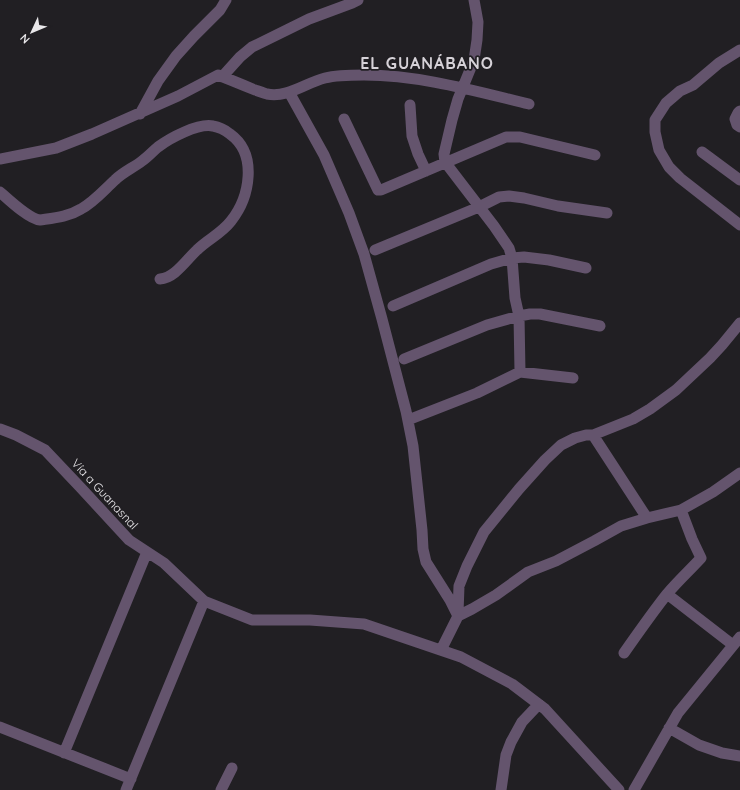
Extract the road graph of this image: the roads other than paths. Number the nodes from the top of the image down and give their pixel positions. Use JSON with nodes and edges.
{"nodes":[{"id":1,"x":226,"y":0,"type":"edge"},
{"id":2,"x":358,"y":0,"type":"edge"},
{"id":3,"x":474,"y":0,"type":"edge"},
{"id":4,"x":740,"y":50,"type":"edge"},
{"id":5,"x":222,"y":77,"type":"junction"},
{"id":6,"x":462,"y":88,"type":"junction"},
{"id":7,"x":289,"y":92,"type":"junction"},
{"id":8,"x":528,"y":104,"type":"dead end"},
{"id":9,"x":410,"y":105,"type":"dead end"},
{"id":10,"x":740,"y":111,"type":"edge"},
{"id":11,"x":140,"y":114,"type":"junction"},
{"id":12,"x":344,"y":119,"type":"dead end"},
{"id":13,"x":740,"y":127,"type":"edge"},
{"id":14,"x":702,"y":152,"type":"dead end"},
{"id":15,"x":595,"y":155,"type":"dead end"},
{"id":16,"x":0,"y":159,"type":"edge"},
{"id":17,"x":445,"y":162,"type":"junction"},
{"id":18,"x":426,"y":171,"type":"junction"},
{"id":19,"x":740,"y":180,"type":"edge"},
{"id":20,"x":0,"y":192,"type":"edge"},
{"id":21,"x":479,"y":207,"type":"junction"},
{"id":22,"x":607,"y":213,"type":"dead end"},
{"id":23,"x":740,"y":225,"type":"edge"},
{"id":24,"x":375,"y":250,"type":"dead end"},
{"id":25,"x":512,"y":258,"type":"junction"},
{"id":26,"x":586,"y":268,"type":"dead end"},
{"id":27,"x":160,"y":279,"type":"dead end"},
{"id":28,"x":393,"y":306,"type":"dead end"},
{"id":29,"x":519,"y":316,"type":"junction"},
{"id":30,"x":740,"y":323,"type":"edge"},
{"id":31,"x":600,"y":326,"type":"dead end"},
{"id":32,"x":404,"y":359,"type":"dead end"},
{"id":33,"x":520,"y":372,"type":"junction"},
{"id":34,"x":573,"y":378,"type":"dead end"},
{"id":35,"x":408,"y":420,"type":"junction"},
{"id":36,"x":0,"y":429,"type":"edge"},
{"id":37,"x":593,"y":435,"type":"junction"},
{"id":38,"x":740,"y":473,"type":"edge"},
{"id":39,"x":681,"y":510,"type":"junction"},
{"id":40,"x":647,"y":518,"type":"junction"},
{"id":41,"x":147,"y":552,"type":"junction"},
{"id":42,"x":667,"y":594,"type":"junction"},
{"id":43,"x":204,"y":601,"type":"junction"},
{"id":44,"x":458,"y":616,"type":"junction"},
{"id":45,"x":736,"y":641,"type":"edge"},
{"id":46,"x":442,"y":650,"type":"junction"},
{"id":47,"x":624,"y":653,"type":"dead end"},
{"id":48,"x":539,"y":704,"type":"junction"},
{"id":49,"x":0,"y":727,"type":"edge"},
{"id":50,"x":669,"y":728,"type":"junction"},
{"id":51,"x":64,"y":753,"type":"junction"},
{"id":52,"x":740,"y":756,"type":"edge"},
{"id":53,"x":232,"y":768,"type":"dead end"},
{"id":54,"x":131,"y":779,"type":"junction"},
{"id":55,"x":126,"y":790,"type":"edge"},
{"id":56,"x":221,"y":790,"type":"edge"},
{"id":57,"x":501,"y":790,"type":"edge"},
{"id":58,"x":619,"y":790,"type":"edge"},
{"id":59,"x":634,"y":790,"type":"edge"}],
"edges":[{"from":1,"to":11,"type":"street"},
{"from":2,"to":5,"type":"street"},
{"from":3,"to":6,"type":"street"},
{"from":4,"to":23,"type":"street"},
{"from":5,"to":7,"type":"street"},
{"from":5,"to":11,"type":"street"},
{"from":6,"to":7,"type":"street"},
{"from":6,"to":8,"type":"street"},
{"from":6,"to":17,"type":"street"},
{"from":7,"to":35,"type":"street"},
{"from":9,"to":18,"type":"street"},
{"from":10,"to":13,"type":"street"},
{"from":11,"to":16,"type":"street"},
{"from":12,"to":18,"type":"street"},
{"from":14,"to":19,"type":"street"},
{"from":15,"to":17,"type":"street"},
{"from":17,"to":18,"type":"street"},
{"from":17,"to":21,"type":"street"},
{"from":20,"to":27,"type":"street"},
{"from":21,"to":22,"type":"street"},
{"from":21,"to":24,"type":"street"},
{"from":21,"to":25,"type":"street"},
{"from":25,"to":26,"type":"street"},
{"from":25,"to":28,"type":"street"},
{"from":25,"to":29,"type":"street"},
{"from":29,"to":31,"type":"street"},
{"from":29,"to":32,"type":"street"},
{"from":29,"to":33,"type":"street"},
{"from":30,"to":37,"type":"street"},
{"from":33,"to":34,"type":"street"},
{"from":33,"to":35,"type":"street"},
{"from":35,"to":44,"type":"street"},
{"from":36,"to":41,"type":"street","name":"Vía a Guanasnal"},
{"from":37,"to":40,"type":"street"},
{"from":37,"to":44,"type":"street"},
{"from":38,"to":39,"type":"street"},
{"from":39,"to":40,"type":"street"},
{"from":39,"to":42,"type":"street"},
{"from":40,"to":44,"type":"street"},
{"from":41,"to":43,"type":"street","name":"Vía a Guanasnal"},
{"from":41,"to":51,"type":"street"},
{"from":42,"to":45,"type":"street"},
{"from":42,"to":47,"type":"street"},
{"from":43,"to":46,"type":"street"},
{"from":43,"to":54,"type":"street"},
{"from":44,"to":46,"type":"street"},
{"from":45,"to":50,"type":"street"},
{"from":46,"to":48,"type":"street"},
{"from":48,"to":57,"type":"street"},
{"from":48,"to":58,"type":"street"},
{"from":49,"to":51,"type":"street"},
{"from":50,"to":52,"type":"street"},
{"from":50,"to":59,"type":"street"},
{"from":51,"to":54,"type":"street"},
{"from":53,"to":56,"type":"street"},
{"from":54,"to":55,"type":"street"}]}
